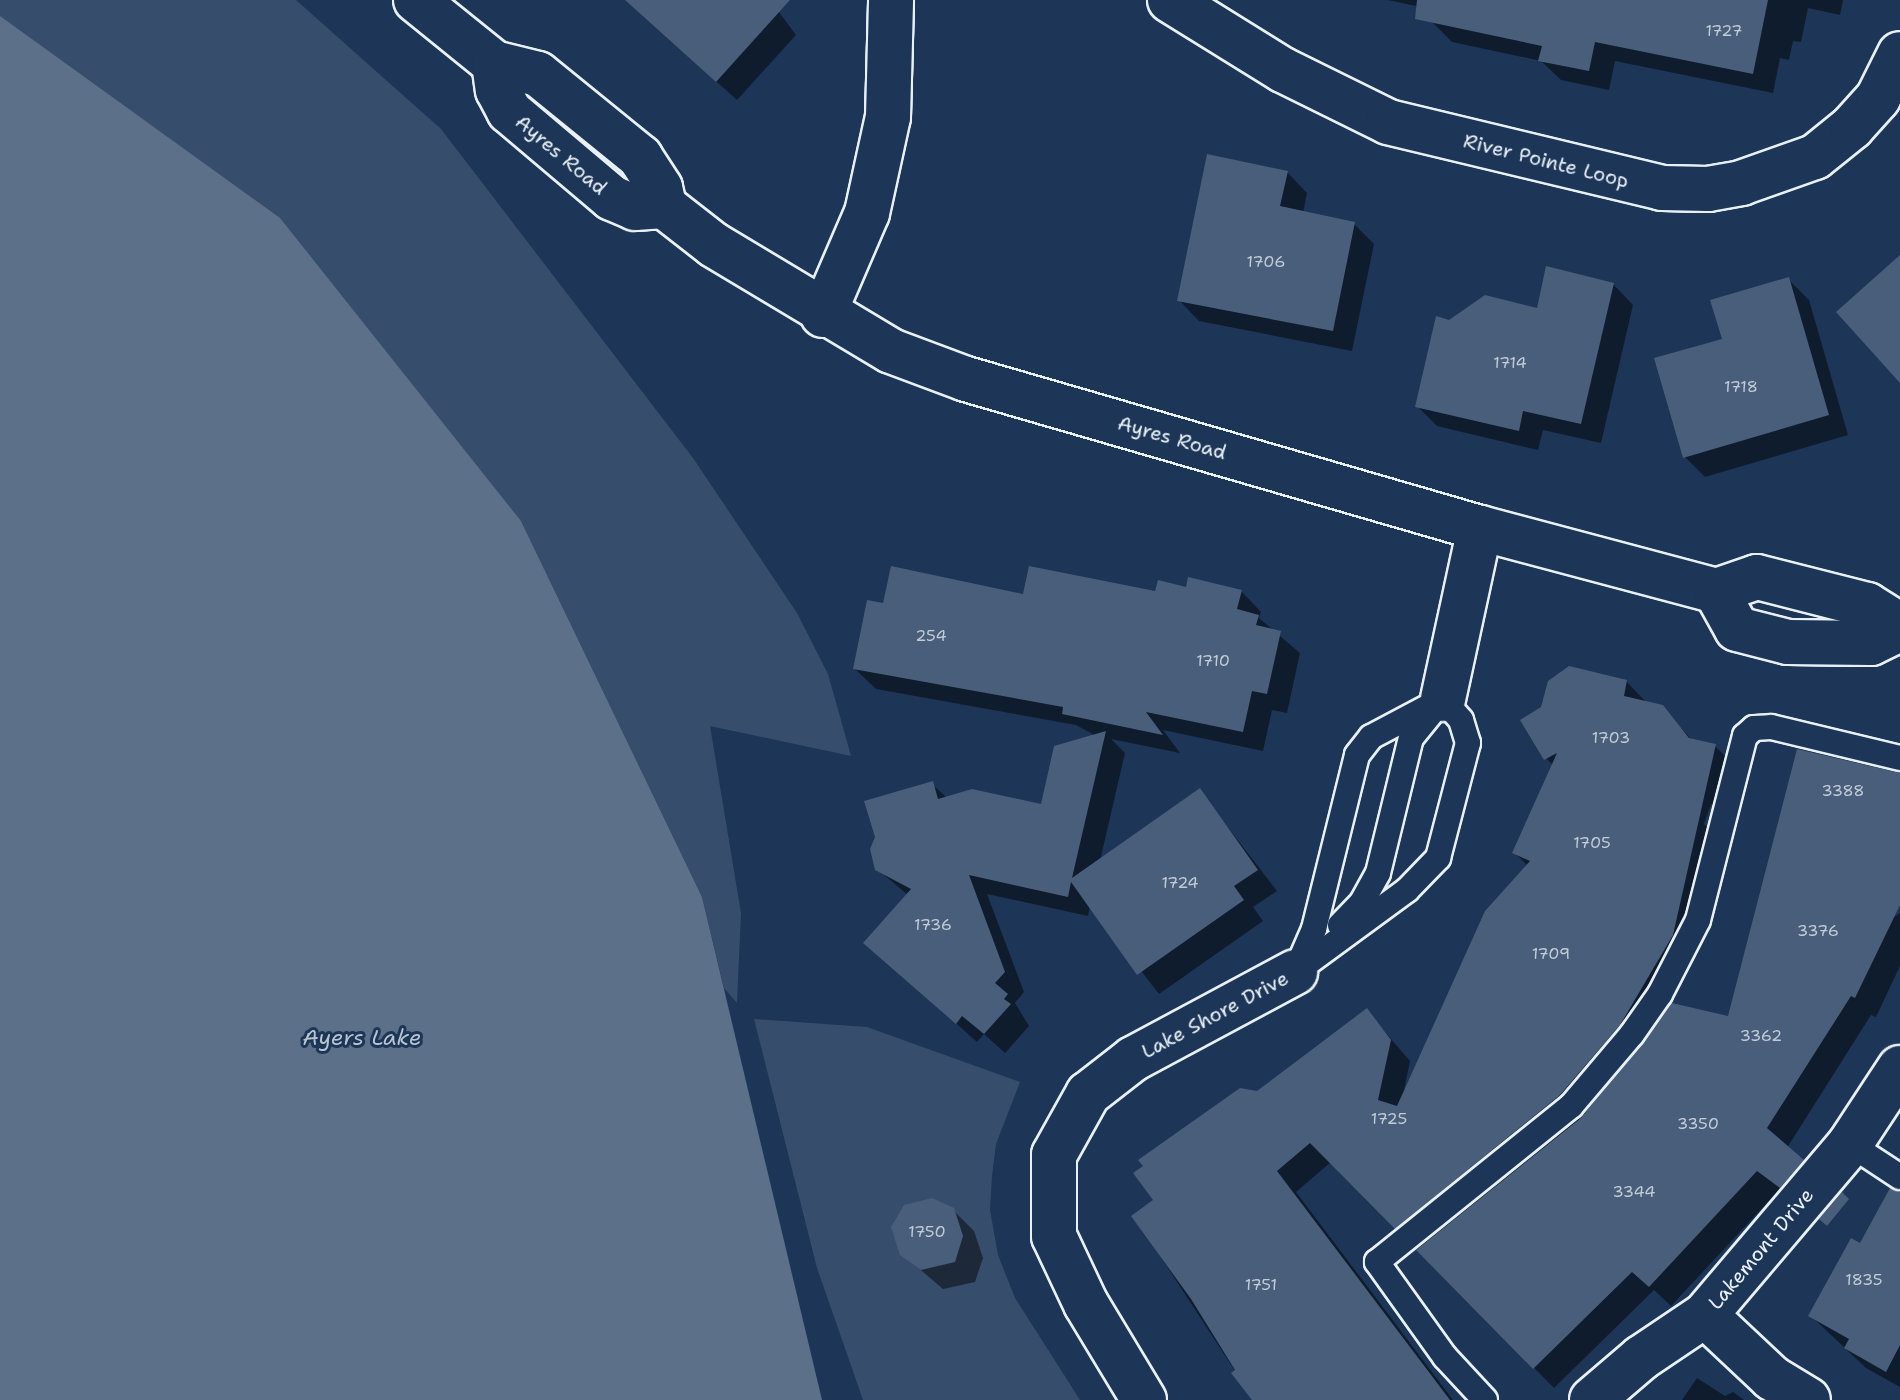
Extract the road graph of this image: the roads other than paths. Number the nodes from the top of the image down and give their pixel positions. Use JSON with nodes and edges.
{"nodes":[{"id":1,"x":416,"y":0,"type":"edge"},
{"id":2,"x":891,"y":0,"type":"edge"},
{"id":3,"x":1170,"y":0,"type":"edge"},
{"id":4,"x":1900,"y":54,"type":"edge"},
{"id":5,"x":823,"y":315,"type":"junction"},
{"id":6,"x":1480,"y":528,"type":"junction"},
{"id":7,"x":1900,"y":627,"type":"edge"},
{"id":8,"x":1443,"y":699,"type":"junction"},
{"id":9,"x":1900,"y":758,"type":"edge"},
{"id":10,"x":1295,"y":972,"type":"junction"},
{"id":11,"x":1900,"y":1068,"type":"edge"},
{"id":12,"x":1850,"y":1144,"type":"junction"},
{"id":13,"x":1900,"y":1177,"type":"edge"},
{"id":14,"x":1705,"y":1315,"type":"junction"},
{"id":15,"x":1144,"y":1400,"type":"edge"},
{"id":16,"x":1485,"y":1400,"type":"edge"},
{"id":17,"x":1592,"y":1400,"type":"edge"},
{"id":18,"x":1808,"y":1400,"type":"edge"}],
"edges":[{"from":1,"to":5,"type":"street","name":"Ayres Road"},
{"from":2,"to":5,"type":"street"},
{"from":3,"to":4,"type":"street","name":"River Pointe Loop"},
{"from":5,"to":6,"type":"street","name":"Ayres Road"},
{"from":6,"to":7,"type":"street","name":"Ayres Road"},
{"from":6,"to":8,"type":"street","name":"Lake Shore Drive"},
{"from":8,"to":10,"type":"lane","name":"Lake Shore Drive"},
{"from":8,"to":10,"type":"lane"},
{"from":8,"to":10,"type":"lane"},
{"from":9,"to":16,"type":"lane"},
{"from":10,"to":15,"type":"street","name":"Lake Shore Drive"},
{"from":11,"to":12,"type":"street","name":"Lakemont Drive"},
{"from":12,"to":13,"type":"lane"},
{"from":12,"to":14,"type":"street","name":"Lakemont Drive"},
{"from":14,"to":17,"type":"street","name":"Lakemont Drive"},
{"from":14,"to":18,"type":"street"}]}
